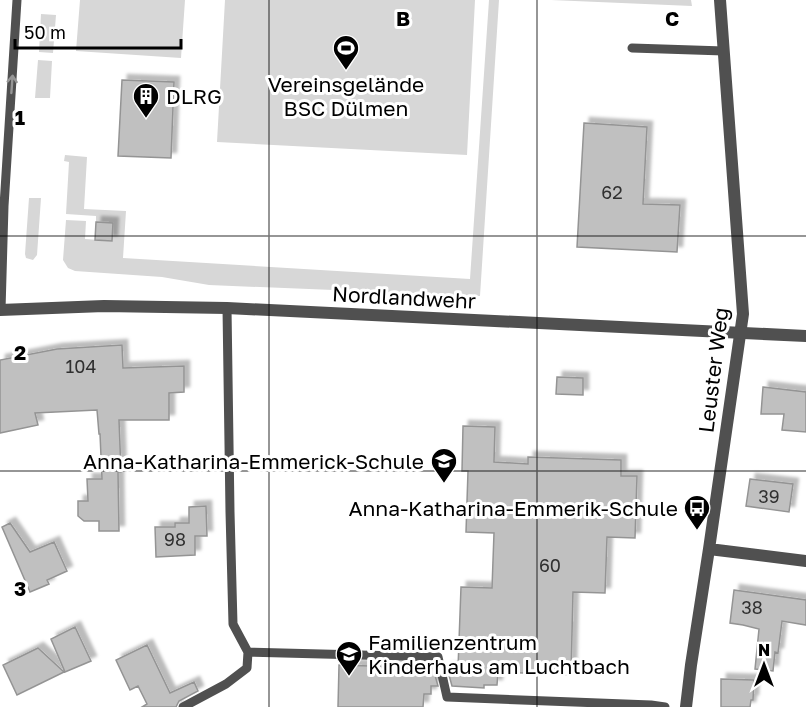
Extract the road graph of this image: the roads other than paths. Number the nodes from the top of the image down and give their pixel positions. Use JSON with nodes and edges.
{"nodes":[{"id":1,"x":17,"y":0,"type":"edge"},
{"id":2,"x":720,"y":0,"type":"edge"},
{"id":3,"x":632,"y":48,"type":"dead end"},
{"id":4,"x":724,"y":51,"type":"junction"},
{"id":5,"x":227,"y":308,"type":"junction"},
{"id":6,"x":0,"y":310,"type":"edge"},
{"id":7,"x":741,"y":333,"type":"junction"},
{"id":8,"x":806,"y":336,"type":"edge"},
{"id":9,"x":709,"y":549,"type":"junction"},
{"id":10,"x":806,"y":561,"type":"edge"},
{"id":11,"x":248,"y":652,"type":"junction"},
{"id":12,"x":183,"y":707,"type":"edge"},
{"id":13,"x":665,"y":707,"type":"edge"},
{"id":14,"x":686,"y":707,"type":"edge"}],
"edges":[{"from":6,"to":1,"type":"lane","one_way":true},
{"from":2,"to":4,"type":"street","name":"Leuster Weg"},
{"from":3,"to":4,"type":"lane"},
{"from":4,"to":7,"type":"street","name":"Leuster Weg"},
{"from":5,"to":6,"type":"street","name":"Nordlandwehr"},
{"from":5,"to":7,"type":"street","name":"Nordlandwehr"},
{"from":5,"to":11,"type":"lane"},
{"from":7,"to":8,"type":"street","name":"Nordlandwehr"},
{"from":7,"to":9,"type":"street","name":"Leuster Weg"},
{"from":9,"to":10,"type":"street"},
{"from":9,"to":14,"type":"street","name":"Leuster Weg"},
{"from":11,"to":12,"type":"lane"},
{"from":11,"to":13,"type":"lane"}]}
